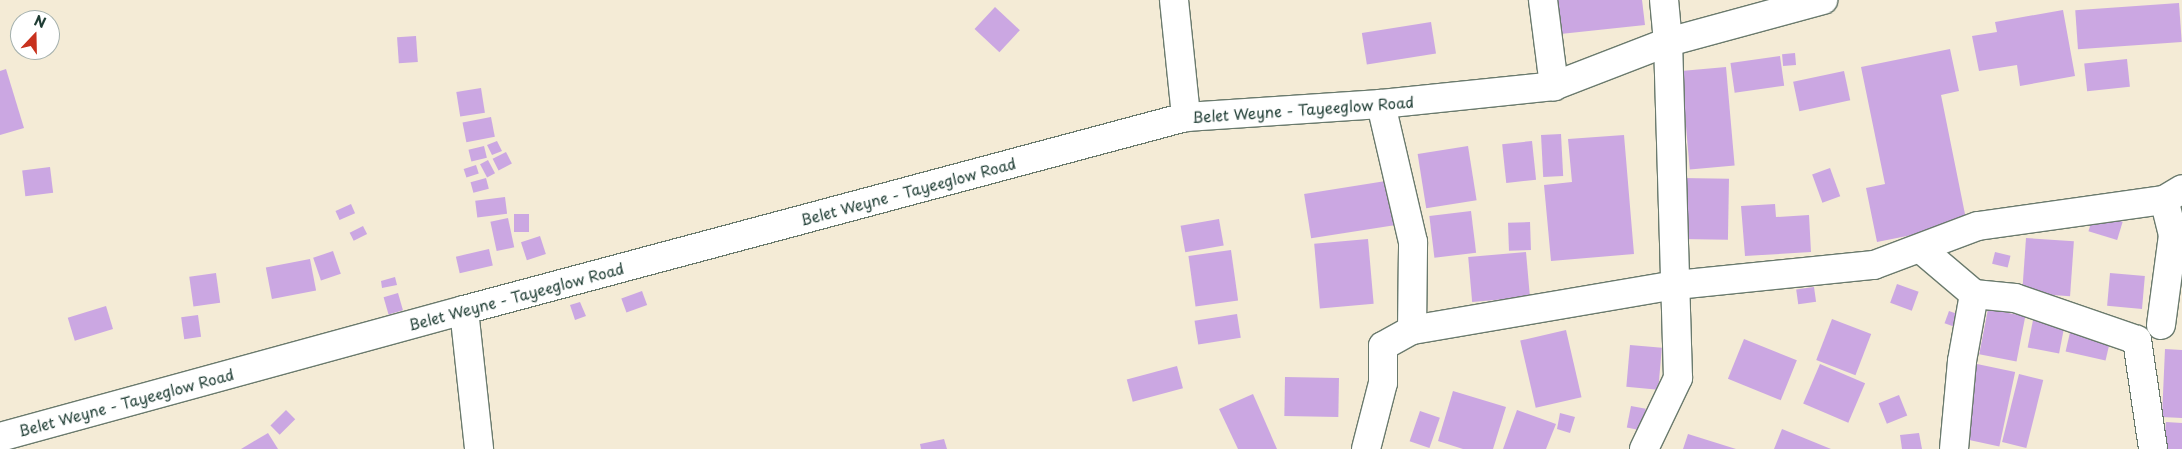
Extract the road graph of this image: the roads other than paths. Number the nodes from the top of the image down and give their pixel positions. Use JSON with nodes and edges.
{"nodes":[{"id":1,"x":1174,"y":0,"type":"edge"},
{"id":2,"x":1543,"y":0,"type":"edge"},
{"id":3,"x":1664,"y":0,"type":"edge"},
{"id":4,"x":1823,"y":0,"type":"edge"},
{"id":5,"x":1668,"y":42,"type":"junction"},
{"id":6,"x":1554,"y":86,"type":"junction"},
{"id":7,"x":1382,"y":104,"type":"junction"},
{"id":8,"x":1186,"y":117,"type":"junction"},
{"id":9,"x":2173,"y":194,"type":"edge"},
{"id":10,"x":1921,"y":249,"type":"junction"},
{"id":11,"x":1676,"y":285,"type":"junction"},
{"id":12,"x":1974,"y":294,"type":"junction"},
{"id":13,"x":464,"y":310,"type":"junction"},
{"id":14,"x":2172,"y":327,"type":"edge"},
{"id":15,"x":1412,"y":330,"type":"junction"},
{"id":16,"x":2137,"y":340,"type":"junction"},
{"id":17,"x":0,"y":437,"type":"edge"},
{"id":18,"x":479,"y":449,"type":"edge"},
{"id":19,"x":1366,"y":449,"type":"edge"},
{"id":20,"x":1644,"y":449,"type":"edge"},
{"id":21,"x":1954,"y":449,"type":"edge"},
{"id":22,"x":2153,"y":449,"type":"edge"}],
"edges":[{"from":1,"to":8,"type":"street"},
{"from":2,"to":6,"type":"street"},
{"from":3,"to":5,"type":"street"},
{"from":4,"to":5,"type":"street","name":"Belet Weyne - Tayeeglow Road"},
{"from":5,"to":6,"type":"street","name":"Belet Weyne - Tayeeglow Road"},
{"from":5,"to":11,"type":"street"},
{"from":6,"to":7,"type":"street","name":"Belet Weyne - Tayeeglow Road"},
{"from":7,"to":8,"type":"street","name":"Belet Weyne - Tayeeglow Road"},
{"from":7,"to":15,"type":"street"},
{"from":8,"to":13,"type":"street","name":"Belet Weyne - Tayeeglow Road"},
{"from":9,"to":10,"type":"street"},
{"from":9,"to":14,"type":"street"},
{"from":10,"to":11,"type":"street"},
{"from":10,"to":12,"type":"street"},
{"from":11,"to":15,"type":"street"},
{"from":11,"to":20,"type":"street"},
{"from":12,"to":16,"type":"street"},
{"from":12,"to":21,"type":"street"},
{"from":13,"to":17,"type":"street","name":"Belet Weyne - Tayeeglow Road"},
{"from":13,"to":18,"type":"street"},
{"from":14,"to":16,"type":"street"},
{"from":15,"to":19,"type":"street"},
{"from":16,"to":22,"type":"street"}]}
